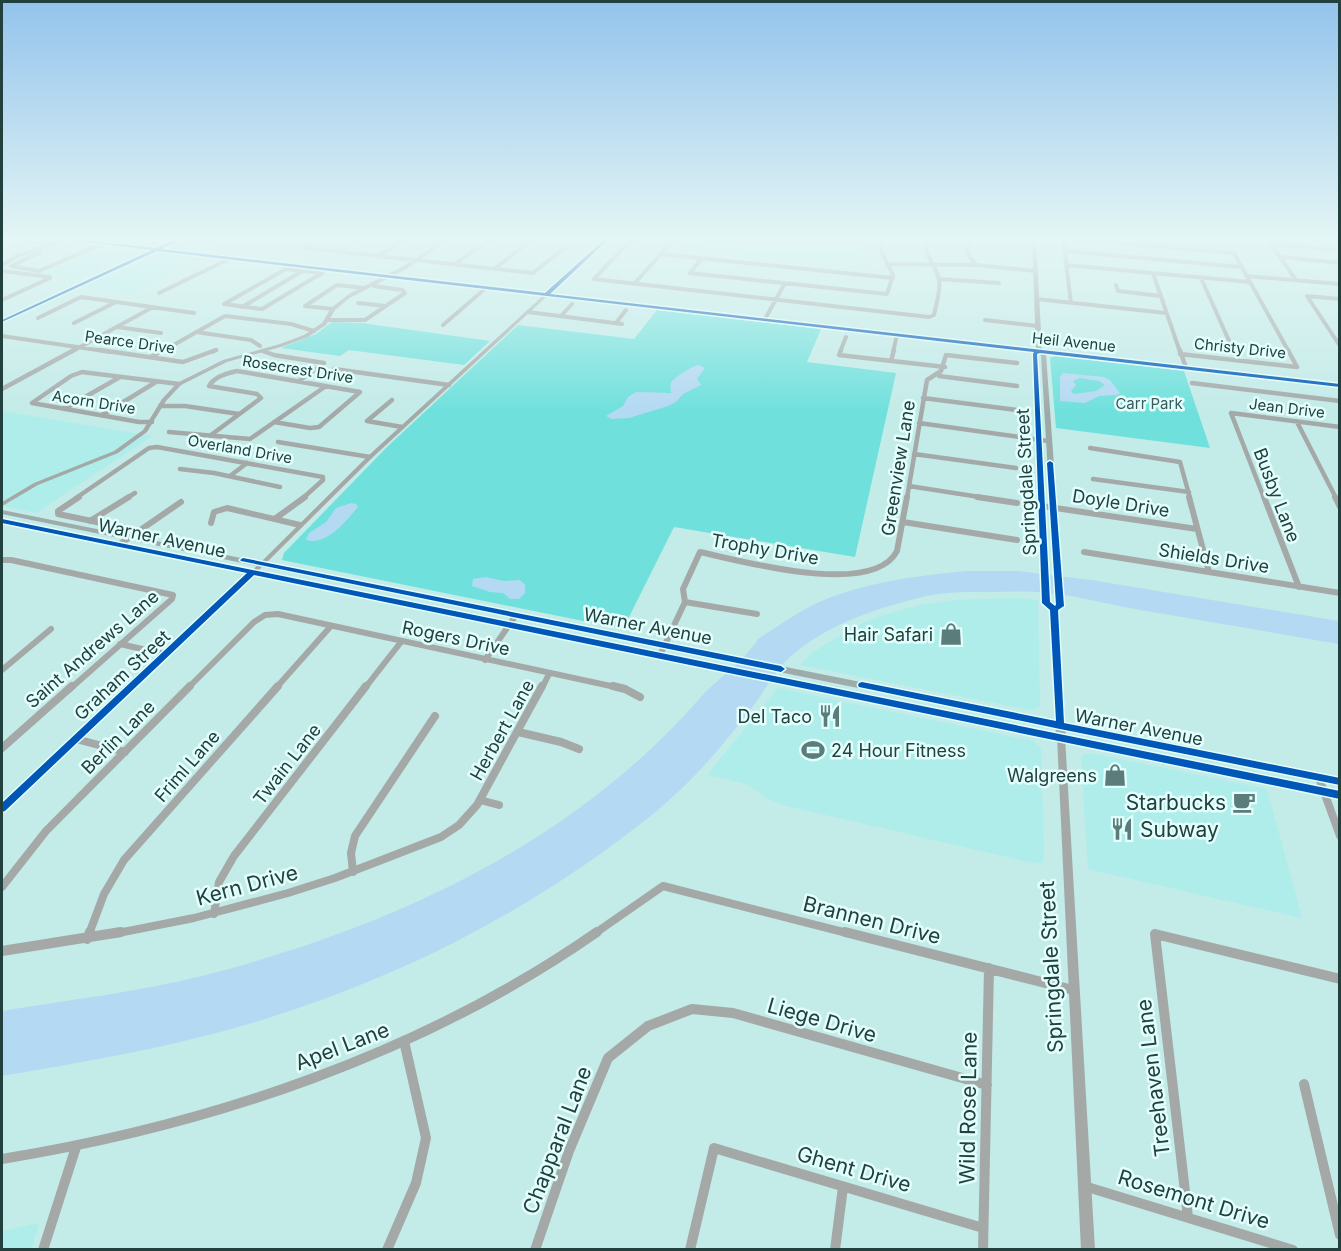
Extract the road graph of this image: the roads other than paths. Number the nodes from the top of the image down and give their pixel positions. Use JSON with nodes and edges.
{"nodes":[{"id":1,"x":45,"y":296,"type":"edge"},
{"id":2,"x":55,"y":296,"type":"edge"},
{"id":3,"x":237,"y":296,"type":"edge"},
{"id":4,"x":259,"y":296,"type":"edge"},
{"id":5,"x":283,"y":296,"type":"edge"},
{"id":6,"x":320,"y":296,"type":"edge"},
{"id":7,"x":349,"y":296,"type":"edge"},
{"id":8,"x":398,"y":296,"type":"edge"},
{"id":9,"x":476,"y":296,"type":"edge"},
{"id":10,"x":544,"y":296,"type":"edge"},
{"id":11,"x":568,"y":296,"type":"edge"},
{"id":12,"x":744,"y":296,"type":"edge"},
{"id":13,"x":778,"y":296,"type":"edge"},
{"id":14,"x":936,"y":296,"type":"edge"},
{"id":15,"x":1070,"y":296,"type":"edge"},
{"id":16,"x":1161,"y":296,"type":"edge"},
{"id":17,"x":1209,"y":296,"type":"edge"},
{"id":18,"x":1258,"y":296,"type":"edge"},
{"id":19,"x":1307,"y":296,"type":"edge"},
{"id":20,"x":1311,"y":296,"type":"edge"},
{"id":21,"x":1037,"y":299,"type":"joint"},
{"id":22,"x":1340,"y":299,"type":"edge"},
{"id":23,"x":776,"y":300,"type":"junction"},
{"id":24,"x":116,"y":302,"type":"junction"},
{"id":25,"x":358,"y":303,"type":"dead end"},
{"id":26,"x":1071,"y":303,"type":"junction"},
{"id":27,"x":572,"y":304,"type":"dead end"},
{"id":28,"x":387,"y":306,"type":"junction"},
{"id":29,"x":153,"y":307,"type":"junction"},
{"id":30,"x":241,"y":307,"type":"junction"},
{"id":31,"x":333,"y":309,"type":"junction"},
{"id":32,"x":626,"y":310,"type":"dead end"},
{"id":33,"x":528,"y":312,"type":"junction"},
{"id":34,"x":194,"y":313,"type":"dead end"},
{"id":35,"x":1166,"y":313,"type":"junction"},
{"id":36,"x":2,"y":316,"type":"edge"},
{"id":37,"x":561,"y":316,"type":"junction"},
{"id":38,"x":38,"y":318,"type":"dead end"},
{"id":39,"x":765,"y":319,"type":"junction"},
{"id":40,"x":328,"y":320,"type":"junction"},
{"id":41,"x":985,"y":320,"type":"dead end"},
{"id":42,"x":2,"y":321,"type":"edge"},
{"id":43,"x":75,"y":323,"type":"dead end"},
{"id":44,"x":616,"y":323,"type":"junction"},
{"id":45,"x":622,"y":324,"type":"dead end"},
{"id":46,"x":443,"y":325,"type":"dead end"},
{"id":47,"x":1038,"y":326,"type":"junction"},
{"id":48,"x":116,"y":327,"type":"junction"},
{"id":49,"x":314,"y":331,"type":"junction"},
{"id":50,"x":195,"y":332,"type":"junction"},
{"id":51,"x":161,"y":333,"type":"dead end"},
{"id":52,"x":897,"y":335,"type":"junction"},
{"id":53,"x":2,"y":336,"type":"edge"},
{"id":54,"x":846,"y":337,"type":"dead end"},
{"id":55,"x":1340,"y":346,"type":"edge"},
{"id":56,"x":77,"y":347,"type":"junction"},
{"id":57,"x":262,"y":348,"type":"junction"},
{"id":58,"x":216,"y":350,"type":"dead end"},
{"id":59,"x":1039,"y":351,"type":"junction"},
{"id":60,"x":1180,"y":354,"type":"junction"},
{"id":61,"x":151,"y":357,"type":"junction"},
{"id":62,"x":1238,"y":360,"type":"junction"},
{"id":63,"x":891,"y":361,"type":"junction"},
{"id":64,"x":1017,"y":363,"type":"dead end"},
{"id":65,"x":945,"y":367,"type":"junction"},
{"id":66,"x":1186,"y":368,"type":"junction"},
{"id":67,"x":334,"y":369,"type":"dead end"},
{"id":68,"x":120,"y":376,"type":"junction"},
{"id":69,"x":939,"y":376,"type":"junction"},
{"id":70,"x":299,"y":381,"type":"junction"},
{"id":71,"x":157,"y":382,"type":"junction"},
{"id":72,"x":1192,"y":383,"type":"dead end"},
{"id":73,"x":179,"y":384,"type":"junction"},
{"id":74,"x":449,"y":385,"type":"junction"},
{"id":75,"x":326,"y":386,"type":"junction"},
{"id":76,"x":1017,"y":386,"type":"dead end"},
{"id":77,"x":1340,"y":386,"type":"edge"},
{"id":78,"x":3,"y":389,"type":"edge"},
{"id":79,"x":923,"y":398,"type":"junction"},
{"id":80,"x":392,"y":400,"type":"dead end"},
{"id":81,"x":1340,"y":401,"type":"edge"},
{"id":82,"x":160,"y":406,"type":"junction"},
{"id":83,"x":63,"y":409,"type":"junction"},
{"id":84,"x":1017,"y":411,"type":"dead end"},
{"id":85,"x":1231,"y":413,"type":"joint"},
{"id":86,"x":239,"y":414,"type":"junction"},
{"id":87,"x":102,"y":415,"type":"junction"},
{"id":88,"x":152,"y":422,"type":"junction"},
{"id":89,"x":274,"y":422,"type":"junction"},
{"id":90,"x":1297,"y":422,"type":"junction"},
{"id":91,"x":919,"y":423,"type":"junction"},
{"id":92,"x":402,"y":427,"type":"junction"},
{"id":93,"x":1340,"y":427,"type":"edge"},
{"id":94,"x":169,"y":432,"type":"dead end"},
{"id":95,"x":211,"y":435,"type":"junction"},
{"id":96,"x":1038,"y":440,"type":"junction"},
{"id":97,"x":1048,"y":441,"type":"junction"},
{"id":98,"x":278,"y":442,"type":"dead end"},
{"id":99,"x":1090,"y":448,"type":"dead end"},
{"id":100,"x":914,"y":454,"type":"junction"},
{"id":101,"x":370,"y":457,"type":"junction"},
{"id":102,"x":247,"y":463,"type":"junction"},
{"id":103,"x":80,"y":466,"type":"junction"},
{"id":104,"x":1016,"y":468,"type":"dead end"},
{"id":105,"x":180,"y":470,"type":"dead end"},
{"id":106,"x":230,"y":476,"type":"junction"},
{"id":107,"x":1093,"y":479,"type":"dead end"},
{"id":108,"x":909,"y":486,"type":"junction"},
{"id":109,"x":280,"y":487,"type":"dead end"},
{"id":110,"x":1189,"y":492,"type":"junction"},
{"id":111,"x":135,"y":494,"type":"dead end"},
{"id":112,"x":2,"y":498,"type":"edge"},
{"id":113,"x":181,"y":502,"type":"dead end"},
{"id":114,"x":1017,"y":503,"type":"dead end"},
{"id":115,"x":2,"y":504,"type":"edge"},
{"id":116,"x":1042,"y":506,"type":"junction"},
{"id":117,"x":1053,"y":507,"type":"junction"},
{"id":118,"x":1340,"y":507,"type":"edge"},
{"id":119,"x":2,"y":512,"type":"edge"},
{"id":120,"x":276,"y":519,"type":"junction"},
{"id":121,"x":2,"y":521,"type":"edge"},
{"id":122,"x":90,"y":521,"type":"junction"},
{"id":123,"x":903,"y":522,"type":"junction"},
{"id":124,"x":211,"y":523,"type":"dead end"},
{"id":125,"x":300,"y":525,"type":"junction"},
{"id":126,"x":1197,"y":529,"type":"junction"},
{"id":127,"x":140,"y":531,"type":"junction"},
{"id":128,"x":129,"y":537,"type":"junction"},
{"id":129,"x":1017,"y":540,"type":"dead end"},
{"id":130,"x":120,"y":544,"type":"junction"},
{"id":131,"x":1084,"y":552,"type":"dead end"},
{"id":132,"x":2,"y":560,"type":"edge"},
{"id":133,"x":262,"y":563,"type":"junction"},
{"id":134,"x":253,"y":572,"type":"junction"},
{"id":135,"x":1209,"y":572,"type":"junction"},
{"id":136,"x":825,"y":575,"type":"joint"},
{"id":137,"x":1299,"y":587,"type":"junction"},
{"id":138,"x":1340,"y":593,"type":"edge"},
{"id":139,"x":685,"y":602,"type":"junction"},
{"id":140,"x":1054,"y":609,"type":"junction"},
{"id":141,"x":758,"y":614,"type":"dead end"},
{"id":142,"x":265,"y":615,"type":"joint"},
{"id":143,"x":516,"y":615,"type":"junction"},
{"id":144,"x":508,"y":625,"type":"junction"},
{"id":145,"x":331,"y":626,"type":"junction"},
{"id":146,"x":51,"y":629,"type":"dead end"},
{"id":147,"x":401,"y":642,"type":"junction"},
{"id":148,"x":120,"y":644,"type":"junction"},
{"id":149,"x":664,"y":645,"type":"junction"},
{"id":150,"x":164,"y":654,"type":"junction"},
{"id":151,"x":660,"y":655,"type":"junction"},
{"id":152,"x":485,"y":660,"type":"junction"},
{"id":153,"x":2,"y":670,"type":"edge"},
{"id":154,"x":549,"y":674,"type":"junction"},
{"id":155,"x":813,"y":675,"type":"junction"},
{"id":156,"x":772,"y":678,"type":"junction"},
{"id":157,"x":861,"y":691,"type":"junction"},
{"id":158,"x":640,"y":697,"type":"dead end"},
{"id":159,"x":435,"y":716,"type":"dead end"},
{"id":160,"x":518,"y":732,"type":"junction"},
{"id":161,"x":1061,"y":732,"type":"junction"},
{"id":162,"x":76,"y":739,"type":"junction"},
{"id":163,"x":2,"y":748,"type":"edge"},
{"id":164,"x":579,"y":749,"type":"dead end"},
{"id":165,"x":125,"y":752,"type":"junction"},
{"id":166,"x":1173,"y":760,"type":"junction"},
{"id":167,"x":1240,"y":762,"type":"junction"},
{"id":168,"x":1319,"y":778,"type":"junction"},
{"id":169,"x":1340,"y":782,"type":"edge"},
{"id":170,"x":1324,"y":792,"type":"junction"},
{"id":171,"x":1340,"y":795,"type":"edge"},
{"id":172,"x":480,"y":800,"type":"junction"},
{"id":173,"x":500,"y":805,"type":"dead end"},
{"id":174,"x":2,"y":808,"type":"edge"},
{"id":175,"x":1340,"y":836,"type":"edge"},
{"id":176,"x":353,"y":872,"type":"junction"},
{"id":177,"x":663,"y":886,"type":"joint"},
{"id":178,"x":2,"y":887,"type":"edge"},
{"id":179,"x":214,"y":914,"type":"junction"},
{"id":180,"x":87,"y":939,"type":"junction"},
{"id":181,"x":2,"y":951,"type":"edge"},
{"id":182,"x":989,"y":968,"type":"junction"},
{"id":183,"x":1340,"y":979,"type":"edge"},
{"id":184,"x":1073,"y":990,"type":"junction"},
{"id":185,"x":648,"y":1026,"type":"joint"},
{"id":186,"x":404,"y":1041,"type":"junction"},
{"id":187,"x":1304,"y":1084,"type":"dead end"},
{"id":188,"x":987,"y":1085,"type":"junction"},
{"id":189,"x":76,"y":1147,"type":"junction"},
{"id":190,"x":2,"y":1159,"type":"edge"},
{"id":191,"x":1084,"y":1186,"type":"junction"},
{"id":192,"x":843,"y":1187,"type":"junction"},
{"id":193,"x":1188,"y":1217,"type":"junction"},
{"id":194,"x":983,"y":1227,"type":"junction"},
{"id":195,"x":1340,"y":1234,"type":"edge"},
{"id":196,"x":43,"y":1250,"type":"edge"},
{"id":197,"x":387,"y":1250,"type":"edge"},
{"id":198,"x":535,"y":1250,"type":"edge"},
{"id":199,"x":690,"y":1250,"type":"edge"},
{"id":200,"x":835,"y":1250,"type":"edge"},
{"id":201,"x":983,"y":1250,"type":"edge"},
{"id":202,"x":1088,"y":1250,"type":"edge"},
{"id":203,"x":1293,"y":1250,"type":"edge"}],
"edges":[{"from":1,"to":36,"type":"main road"},
{"from":2,"to":42,"type":"main road"},
{"from":3,"to":30,"type":"street"},
{"from":4,"to":30,"type":"street"},
{"from":5,"to":30,"type":"street"},
{"from":6,"to":31,"type":"street"},
{"from":7,"to":31,"type":"street"},
{"from":8,"to":28,"type":"street"},
{"from":9,"to":46,"type":"street"},
{"from":10,"to":33,"type":"street","name":"Graham Street"},
{"from":11,"to":39,"type":"main road","name":"Heil Avenue"},
{"from":12,"to":23,"type":"street"},
{"from":13,"to":23,"type":"street"},
{"from":14,"to":23,"type":"street"},
{"from":15,"to":26,"type":"street"},
{"from":16,"to":35,"type":"street"},
{"from":17,"to":62,"type":"street"},
{"from":18,"to":62,"type":"street","name":"Christy Drive"},
{"from":19,"to":55,"type":"street"},
{"from":20,"to":22,"type":"street"},
{"from":21,"to":26,"type":"street"},
{"from":21,"to":47,"type":"main road","name":"Springdale Street"},
{"from":23,"to":39,"type":"street"},
{"from":24,"to":29,"type":"street"},
{"from":24,"to":38,"type":"street"},
{"from":24,"to":43,"type":"street"},
{"from":25,"to":28,"type":"street"},
{"from":26,"to":35,"type":"street"},
{"from":27,"to":37,"type":"street"},
{"from":28,"to":40,"type":"street"},
{"from":29,"to":34,"type":"street"},
{"from":29,"to":48,"type":"street"},
{"from":31,"to":40,"type":"street"},
{"from":32,"to":44,"type":"street"},
{"from":33,"to":37,"type":"street"},
{"from":33,"to":74,"type":"street","name":"Graham Street"},
{"from":35,"to":60,"type":"street"},
{"from":37,"to":44,"type":"street"},
{"from":39,"to":52,"type":"main road","name":"Heil Avenue"},
{"from":40,"to":49,"type":"street"},
{"from":41,"to":47,"type":"street"},
{"from":44,"to":45,"type":"street"},
{"from":47,"to":59,"type":"main road","name":"Springdale Street"},
{"from":48,"to":51,"type":"street"},
{"from":48,"to":56,"type":"street"},
{"from":49,"to":50,"type":"street"},
{"from":49,"to":57,"type":"street"},
{"from":50,"to":57,"type":"street"},
{"from":50,"to":61,"type":"street"},
{"from":52,"to":59,"type":"main road","name":"Heil Avenue"},
{"from":52,"to":63,"type":"street"},
{"from":53,"to":56,"type":"street","name":"Pearce Drive"},
{"from":54,"to":63,"type":"street"},
{"from":56,"to":61,"type":"street","name":"Pearce Drive"},
{"from":56,"to":78,"type":"street"},
{"from":57,"to":70,"type":"street"},
{"from":57,"to":73,"type":"street"},
{"from":58,"to":61,"type":"street","name":"Pearce Drive"},
{"from":59,"to":66,"type":"main road","name":"Heil Avenue"},
{"from":59,"to":96,"type":"main road","name":"Springdale Street"},
{"from":59,"to":97,"type":"main road","name":"Springdale Street"},
{"from":60,"to":62,"type":"street","name":"Christy Drive"},
{"from":60,"to":66,"type":"street"},
{"from":63,"to":65,"type":"street"},
{"from":64,"to":65,"type":"street","name":"Greenview Lane"},
{"from":65,"to":69,"type":"street","name":"Greenview Lane"},
{"from":66,"to":77,"type":"main road","name":"Heil Avenue"},
{"from":67,"to":74,"type":"street"},
{"from":68,"to":71,"type":"street"},
{"from":68,"to":83,"type":"street"},
{"from":68,"to":83,"type":"street","name":"Acorn Drive"},
{"from":69,"to":76,"type":"street"},
{"from":69,"to":79,"type":"street","name":"Greenview Lane"},
{"from":70,"to":75,"type":"street","name":"Rosecrest Drive"},
{"from":70,"to":86,"type":"street","name":"Rosecrest Drive"},
{"from":71,"to":73,"type":"street"},
{"from":71,"to":87,"type":"street"},
{"from":72,"to":81,"type":"street"},
{"from":73,"to":82,"type":"street"},
{"from":74,"to":92,"type":"street","name":"Graham Street"},
{"from":75,"to":89,"type":"street"},
{"from":75,"to":89,"type":"street","name":"Rosecrest Drive"},
{"from":79,"to":84,"type":"street"},
{"from":79,"to":91,"type":"street","name":"Greenview Lane"},
{"from":80,"to":92,"type":"street"},
{"from":82,"to":86,"type":"street"},
{"from":82,"to":88,"type":"street"},
{"from":83,"to":87,"type":"street","name":"Acorn Drive"},
{"from":85,"to":90,"type":"street","name":"Jean Drive"},
{"from":85,"to":137,"type":"street","name":"Busby Lane"},
{"from":86,"to":95,"type":"street"},
{"from":87,"to":88,"type":"street","name":"Acorn Drive"},
{"from":88,"to":103,"type":"street"},
{"from":89,"to":95,"type":"street"},
{"from":90,"to":93,"type":"street","name":"Jean Drive"},
{"from":90,"to":118,"type":"street"},
{"from":91,"to":96,"type":"street"},
{"from":91,"to":100,"type":"street","name":"Greenview Lane"},
{"from":92,"to":101,"type":"street","name":"Graham Street"},
{"from":94,"to":95,"type":"street"},
{"from":96,"to":97,"type":"street"},
{"from":96,"to":116,"type":"main road","name":"Springdale Street"},
{"from":97,"to":117,"type":"main road","name":"Springdale Street"},
{"from":98,"to":101,"type":"street"},
{"from":99,"to":110,"type":"street"},
{"from":100,"to":104,"type":"street"},
{"from":100,"to":108,"type":"street","name":"Greenview Lane"},
{"from":101,"to":125,"type":"street","name":"Graham Street"},
{"from":102,"to":106,"type":"street"},
{"from":102,"to":120,"type":"street","name":"Overland Drive"},
{"from":102,"to":122,"type":"street","name":"Overland Drive"},
{"from":103,"to":112,"type":"street"},
{"from":103,"to":115,"type":"street"},
{"from":105,"to":106,"type":"street"},
{"from":106,"to":109,"type":"street"},
{"from":107,"to":110,"type":"street"},
{"from":108,"to":114,"type":"street"},
{"from":108,"to":123,"type":"street","name":"Greenview Lane"},
{"from":110,"to":126,"type":"street"},
{"from":111,"to":122,"type":"street"},
{"from":113,"to":127,"type":"street"},
{"from":116,"to":117,"type":"street","name":"Doyle Drive"},
{"from":116,"to":140,"type":"main road","name":"Springdale Street"},
{"from":117,"to":126,"type":"street","name":"Doyle Drive"},
{"from":117,"to":140,"type":"main road","name":"Springdale Street"},
{"from":119,"to":128,"type":"main road","name":"Warner Avenue"},
{"from":120,"to":124,"type":"street"},
{"from":120,"to":125,"type":"street"},
{"from":121,"to":130,"type":"main road","name":"Warner Avenue"},
{"from":122,"to":127,"type":"street"},
{"from":123,"to":129,"type":"street"},
{"from":123,"to":136,"type":"street","name":"Greenview Lane"},
{"from":125,"to":133,"type":"street","name":"Graham Street"},
{"from":126,"to":135,"type":"street"},
{"from":127,"to":128,"type":"street"},
{"from":128,"to":130,"type":"street"},
{"from":128,"to":133,"type":"main road","name":"Warner Avenue"},
{"from":130,"to":134,"type":"main road","name":"Warner Avenue"},
{"from":131,"to":135,"type":"street","name":"Shields Drive"},
{"from":132,"to":148,"type":"street","name":"Saint Andrews Lane"},
{"from":133,"to":134,"type":"street","name":"Graham Street"},
{"from":133,"to":143,"type":"main road","name":"Warner Avenue"},
{"from":134,"to":144,"type":"main road","name":"Warner Avenue"},
{"from":134,"to":150,"type":"street","name":"Graham Street"},
{"from":135,"to":137,"type":"street","name":"Shields Drive"},
{"from":136,"to":139,"type":"street","name":"Trophy Drive"},
{"from":137,"to":138,"type":"street","name":"Shields Drive"},
{"from":139,"to":141,"type":"street"},
{"from":139,"to":149,"type":"street"},
{"from":140,"to":161,"type":"main road","name":"Springdale Street"},
{"from":142,"to":145,"type":"street","name":"Rogers Drive"},
{"from":142,"to":165,"type":"street","name":"Berlin Lane"},
{"from":143,"to":144,"type":"street"},
{"from":143,"to":149,"type":"main road","name":"Warner Avenue"},
{"from":144,"to":151,"type":"main road","name":"Warner Avenue"},
{"from":144,"to":152,"type":"street"},
{"from":145,"to":147,"type":"street","name":"Rogers Drive"},
{"from":145,"to":180,"type":"street","name":"Friml Lane"},
{"from":146,"to":153,"type":"street"},
{"from":147,"to":152,"type":"street","name":"Rogers Drive"},
{"from":147,"to":179,"type":"street","name":"Twain Lane"},
{"from":148,"to":150,"type":"street"},
{"from":148,"to":163,"type":"street","name":"Saint Andrews Lane"},
{"from":149,"to":151,"type":"street"},
{"from":149,"to":155,"type":"main road","name":"Warner Avenue"},
{"from":150,"to":162,"type":"street","name":"Graham Street"},
{"from":151,"to":156,"type":"main road","name":"Warner Avenue"},
{"from":152,"to":154,"type":"street","name":"Rogers Drive"},
{"from":154,"to":158,"type":"street","name":"Rogers Drive"},
{"from":154,"to":160,"type":"street","name":"Herbert Lane"},
{"from":155,"to":156,"type":"main road"},
{"from":155,"to":157,"type":"main road","name":"Warner Avenue"},
{"from":156,"to":157,"type":"main road","name":"Warner Avenue"},
{"from":157,"to":161,"type":"main road","name":"Warner Avenue"},
{"from":159,"to":176,"type":"street"},
{"from":160,"to":164,"type":"street"},
{"from":160,"to":172,"type":"street","name":"Herbert Lane"},
{"from":161,"to":166,"type":"main road","name":"Warner Avenue"},
{"from":161,"to":167,"type":"main road","name":"Warner Avenue"},
{"from":161,"to":184,"type":"street","name":"Springdale Street"},
{"from":162,"to":165,"type":"street"},
{"from":162,"to":174,"type":"street","name":"Graham Street"},
{"from":165,"to":178,"type":"street","name":"Berlin Lane"},
{"from":166,"to":167,"type":"main road"},
{"from":166,"to":170,"type":"main road","name":"Warner Avenue"},
{"from":167,"to":168,"type":"main road","name":"Warner Avenue"},
{"from":168,"to":169,"type":"main road","name":"Warner Avenue"},
{"from":168,"to":170,"type":"street"},
{"from":170,"to":171,"type":"main road","name":"Warner Avenue"},
{"from":170,"to":175,"type":"street"},
{"from":172,"to":173,"type":"street"},
{"from":172,"to":176,"type":"street","name":"Kern Drive"},
{"from":176,"to":179,"type":"street","name":"Kern Drive"},
{"from":177,"to":182,"type":"street","name":"Brannen Drive"},
{"from":177,"to":186,"type":"street","name":"Apel Lane"},
{"from":179,"to":180,"type":"street","name":"Kern Drive"},
{"from":180,"to":181,"type":"street","name":"Kern Drive"},
{"from":182,"to":184,"type":"street","name":"Brannen Drive"},
{"from":182,"to":188,"type":"street","name":"Wild Rose Lane"},
{"from":183,"to":193,"type":"street","name":"Treehaven Lane"},
{"from":184,"to":191,"type":"street","name":"Springdale Street"},
{"from":185,"to":188,"type":"street","name":"Liege Drive"},
{"from":185,"to":198,"type":"street","name":"Chapparal Lane"},
{"from":186,"to":189,"type":"street","name":"Apel Lane"},
{"from":186,"to":197,"type":"street"},
{"from":187,"to":195,"type":"street"},
{"from":188,"to":194,"type":"street","name":"Wild Rose Lane"},
{"from":189,"to":190,"type":"street","name":"Apel Lane"},
{"from":189,"to":196,"type":"street"},
{"from":191,"to":193,"type":"street","name":"Rosemont Drive"},
{"from":191,"to":202,"type":"street","name":"Springdale Street"},
{"from":192,"to":194,"type":"street","name":"Ghent Drive"},
{"from":192,"to":199,"type":"street","name":"Ghent Drive"},
{"from":192,"to":200,"type":"street"},
{"from":193,"to":203,"type":"street","name":"Rosemont Drive"},
{"from":194,"to":201,"type":"street","name":"Wild Rose Lane"}]}
